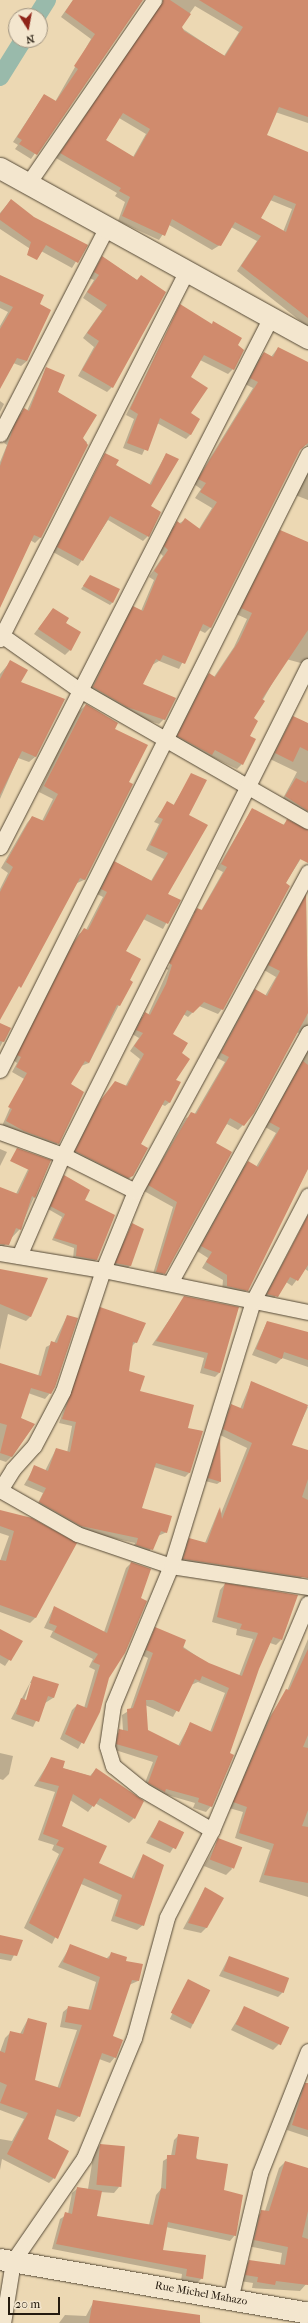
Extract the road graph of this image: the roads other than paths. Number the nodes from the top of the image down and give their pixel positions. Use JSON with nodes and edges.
{"nodes":[{"id":1,"x":154,"y":0,"type":"edge"},
{"id":2,"x":4,"y":170,"type":"edge"},
{"id":3,"x":29,"y":182,"type":"junction"},
{"id":4,"x":107,"y":227,"type":"junction"},
{"id":5,"x":187,"y":271,"type":"junction"},
{"id":6,"x":271,"y":317,"type":"junction"},
{"id":7,"x":308,"y":338,"type":"edge"},
{"id":8,"x":0,"y":434,"type":"edge"},
{"id":9,"x":308,"y":454,"type":"edge"},
{"id":10,"x":1,"y":636,"type":"edge"},
{"id":11,"x":308,"y":666,"type":"edge"},
{"id":12,"x":78,"y":689,"type":"junction"},
{"id":13,"x":168,"y":741,"type":"junction"},
{"id":14,"x":246,"y":785,"type":"junction"},
{"id":15,"x":308,"y":821,"type":"edge"},
{"id":16,"x":0,"y":847,"type":"edge"},
{"id":17,"x":308,"y":872,"type":"edge"},
{"id":18,"x":308,"y":1032,"type":"edge"},
{"id":19,"x":0,"y":1070,"type":"edge"},
{"id":20,"x":0,"y":1132,"type":"edge"},
{"id":21,"x":63,"y":1155,"type":"junction"},
{"id":22,"x":135,"y":1191,"type":"junction"},
{"id":23,"x":308,"y":1196,"type":"edge"},
{"id":24,"x":0,"y":1253,"type":"edge"},
{"id":25,"x":19,"y":1256,"type":"junction"},
{"id":26,"x":103,"y":1270,"type":"junction"},
{"id":27,"x":170,"y":1282,"type":"junction"},
{"id":28,"x":253,"y":1301,"type":"junction"},
{"id":29,"x":308,"y":1312,"type":"edge"},
{"id":30,"x":0,"y":1490,"type":"edge"},
{"id":31,"x":171,"y":1566,"type":"junction"},
{"id":32,"x":308,"y":1587,"type":"edge"},
{"id":33,"x":308,"y":1604,"type":"edge"},
{"id":34,"x":212,"y":1830,"type":"junction"},
{"id":35,"x":308,"y":2051,"type":"edge"},
{"id":36,"x":6,"y":2260,"type":"edge"},
{"id":37,"x":230,"y":2300,"type":"junction"},
{"id":38,"x":308,"y":2313,"type":"edge"},
{"id":39,"x":3,"y":2323,"type":"edge"}],
"edges":[{"from":1,"to":3,"type":"street"},
{"from":2,"to":3,"type":"main road"},
{"from":3,"to":4,"type":"main road"},
{"from":4,"to":5,"type":"main road"},
{"from":4,"to":8,"type":"street"},
{"from":5,"to":6,"type":"main road"},
{"from":5,"to":10,"type":"street"},
{"from":6,"to":7,"type":"main road"},
{"from":6,"to":12,"type":"street"},
{"from":9,"to":13,"type":"street"},
{"from":10,"to":12,"type":"street"},
{"from":11,"to":14,"type":"street"},
{"from":12,"to":13,"type":"street"},
{"from":12,"to":16,"type":"street"},
{"from":13,"to":14,"type":"street"},
{"from":13,"to":19,"type":"street"},
{"from":14,"to":15,"type":"street"},
{"from":14,"to":21,"type":"street"},
{"from":17,"to":22,"type":"street"},
{"from":18,"to":27,"type":"street"},
{"from":20,"to":21,"type":"street"},
{"from":21,"to":22,"type":"street"},
{"from":21,"to":25,"type":"street"},
{"from":22,"to":26,"type":"street"},
{"from":23,"to":28,"type":"street"},
{"from":24,"to":25,"type":"street"},
{"from":25,"to":26,"type":"street"},
{"from":26,"to":27,"type":"street"},
{"from":26,"to":30,"type":"street"},
{"from":27,"to":28,"type":"street"},
{"from":28,"to":29,"type":"street"},
{"from":28,"to":31,"type":"street"},
{"from":30,"to":31,"type":"street"},
{"from":31,"to":32,"type":"street"},
{"from":31,"to":34,"type":"street"},
{"from":33,"to":34,"type":"street"},
{"from":34,"to":36,"type":"street"},
{"from":35,"to":37,"type":"street"},
{"from":36,"to":37,"type":"main road","name":"Rue Michel Mahazo"},
{"from":36,"to":39,"type":"street"},
{"from":37,"to":38,"type":"main road","name":"Rue Michel Mahazo"}]}
